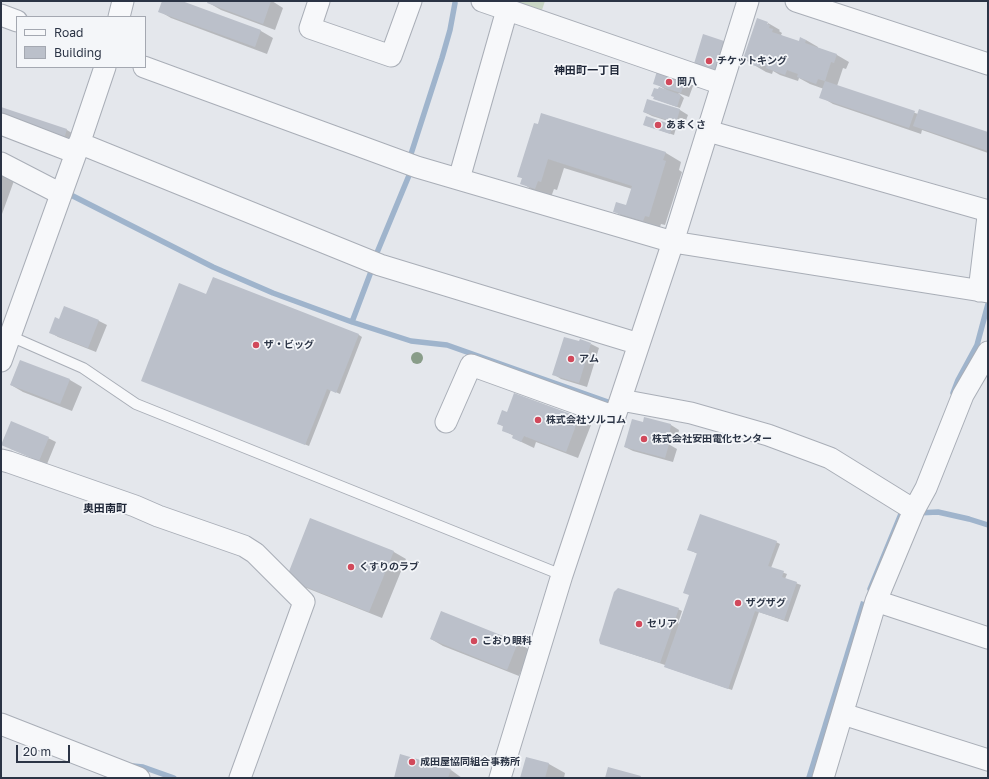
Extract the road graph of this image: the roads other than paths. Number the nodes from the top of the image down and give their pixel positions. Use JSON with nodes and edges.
{"nodes":[{"id":1,"x":123,"y":1,"type":"edge"},
{"id":2,"x":319,"y":1,"type":"edge"},
{"id":3,"x":411,"y":1,"type":"edge"},
{"id":4,"x":482,"y":1,"type":"edge"},
{"id":5,"x":748,"y":1,"type":"edge"},
{"id":6,"x":796,"y":1,"type":"edge"},
{"id":7,"x":507,"y":10,"type":"junction"},
{"id":8,"x":1,"y":15,"type":"edge"},
{"id":9,"x":119,"y":16,"type":"edge"},
{"id":10,"x":16,"y":21,"type":"edge"},
{"id":11,"x":988,"y":64,"type":"edge"},
{"id":12,"x":105,"y":68,"type":"edge"},
{"id":13,"x":146,"y":68,"type":"edge"},
{"id":14,"x":722,"y":84,"type":"junction"},
{"id":15,"x":1,"y":124,"type":"edge"},
{"id":16,"x":708,"y":131,"type":"junction"},
{"id":17,"x":78,"y":148,"type":"junction"},
{"id":18,"x":1,"y":163,"type":"edge"},
{"id":19,"x":459,"y":179,"type":"junction"},
{"id":20,"x":61,"y":194,"type":"junction"},
{"id":21,"x":988,"y":211,"type":"edge"},
{"id":22,"x":988,"y":216,"type":"edge"},
{"id":23,"x":673,"y":242,"type":"junction"},
{"id":24,"x":984,"y":292,"type":"edge"},
{"id":25,"x":10,"y":336,"type":"junction"},
{"id":26,"x":639,"y":344,"type":"junction"},
{"id":27,"x":988,"y":352,"type":"edge"},
{"id":28,"x":1,"y":361,"type":"edge"},
{"id":29,"x":618,"y":408,"type":"junction"},
{"id":30,"x":446,"y":422,"type":"dead end"},
{"id":31,"x":1,"y":460,"type":"edge"},
{"id":32,"x":910,"y":509,"type":"junction"},
{"id":33,"x":562,"y":575,"type":"junction"},
{"id":34,"x":876,"y":601,"type":"junction"},
{"id":35,"x":988,"y":638,"type":"edge"},
{"id":36,"x":843,"y":714,"type":"junction"},
{"id":37,"x":1,"y":724,"type":"edge"},
{"id":38,"x":988,"y":760,"type":"edge"},
{"id":39,"x":828,"y":777,"type":"edge"},
{"id":40,"x":139,"y":778,"type":"edge"},
{"id":41,"x":240,"y":778,"type":"edge"},
{"id":42,"x":500,"y":778,"type":"edge"}],
"edges":[{"from":1,"to":9,"type":"street"},
{"from":2,"to":3,"type":"street"},
{"from":4,"to":7,"type":"street"},
{"from":5,"to":14,"type":"street"},
{"from":6,"to":11,"type":"street"},
{"from":7,"to":14,"type":"street"},
{"from":7,"to":19,"type":"street"},
{"from":8,"to":10,"type":"street"},
{"from":12,"to":17,"type":"street"},
{"from":13,"to":19,"type":"street"},
{"from":14,"to":16,"type":"street"},
{"from":15,"to":17,"type":"street"},
{"from":16,"to":21,"type":"street"},
{"from":16,"to":23,"type":"street"},
{"from":17,"to":20,"type":"street"},
{"from":17,"to":26,"type":"street"},
{"from":18,"to":20,"type":"street"},
{"from":19,"to":23,"type":"street"},
{"from":20,"to":25,"type":"street"},
{"from":22,"to":24,"type":"street"},
{"from":23,"to":24,"type":"street"},
{"from":23,"to":26,"type":"street"},
{"from":25,"to":28,"type":"street"},
{"from":25,"to":33,"type":"lane"},
{"from":26,"to":29,"type":"street"},
{"from":27,"to":32,"type":"street"},
{"from":29,"to":30,"type":"street"},
{"from":29,"to":32,"type":"street"},
{"from":29,"to":33,"type":"street"},
{"from":31,"to":41,"type":"street"},
{"from":32,"to":34,"type":"street"},
{"from":33,"to":42,"type":"street"},
{"from":34,"to":35,"type":"street"},
{"from":34,"to":36,"type":"street"},
{"from":36,"to":38,"type":"street"},
{"from":36,"to":39,"type":"street"},
{"from":37,"to":40,"type":"street"}]}
